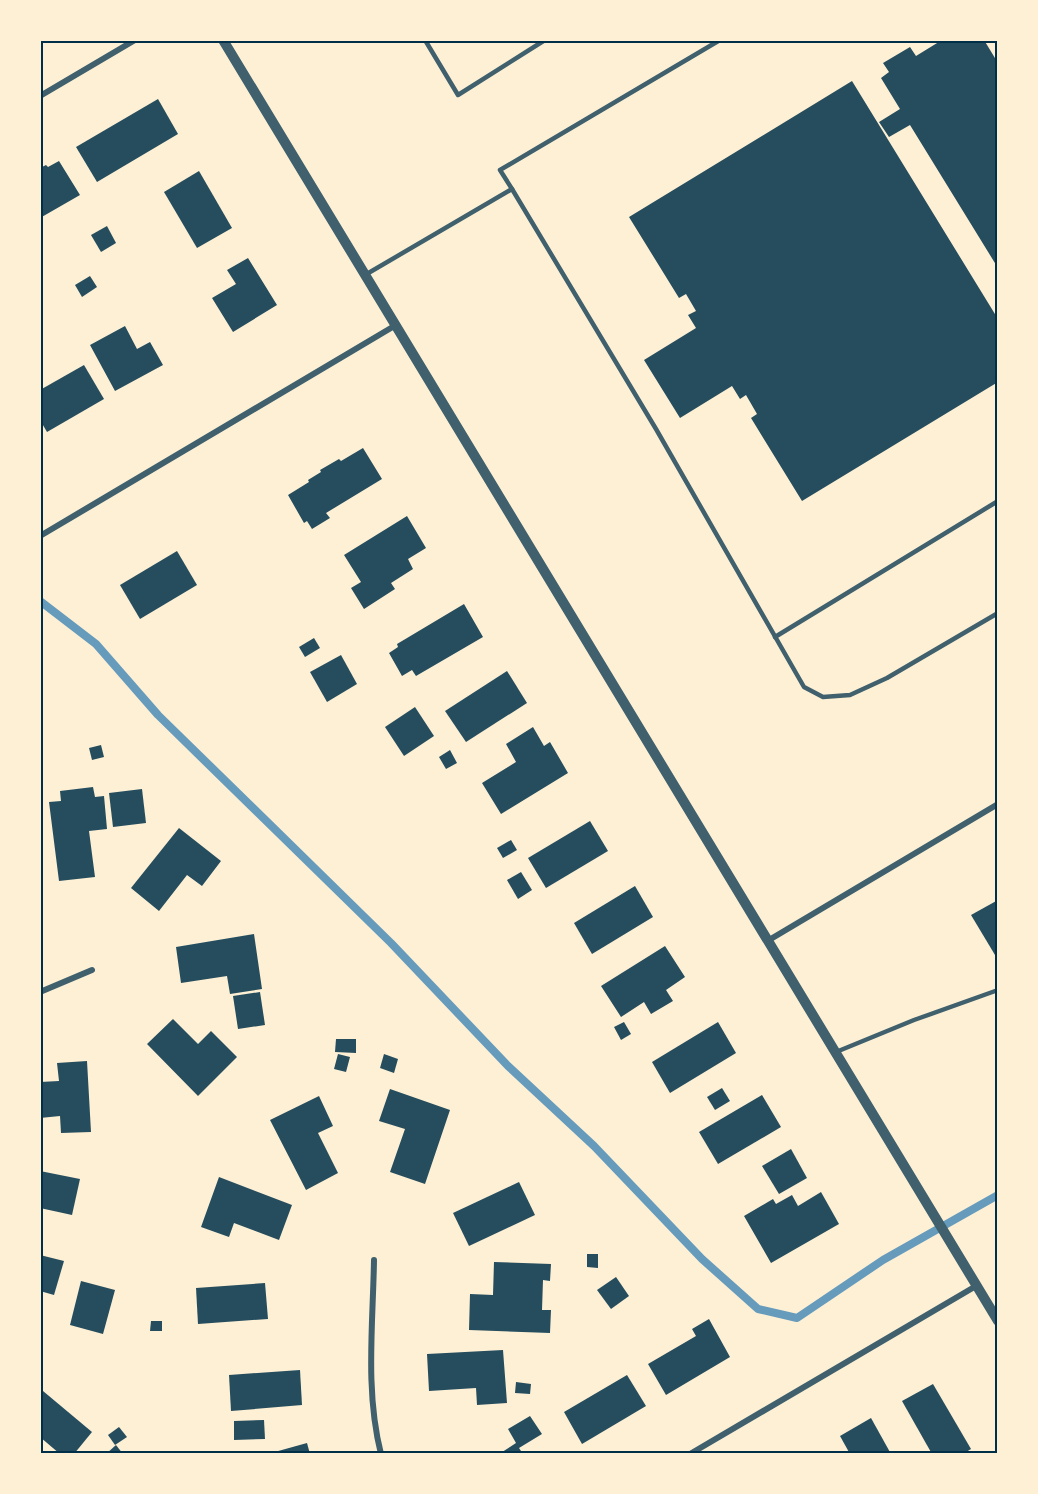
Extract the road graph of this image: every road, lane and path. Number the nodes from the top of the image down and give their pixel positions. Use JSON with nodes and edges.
{"nodes":[{"id":1,"x":135,"y":40,"type":"edge"},
{"id":2,"x":223,"y":40,"type":"edge"},
{"id":3,"x":425,"y":40,"type":"edge"},
{"id":4,"x":545,"y":40,"type":"edge"},
{"id":5,"x":720,"y":40,"type":"edge"},
{"id":6,"x":40,"y":96,"type":"edge"},
{"id":7,"x":512,"y":189,"type":"junction"},
{"id":8,"x":365,"y":274,"type":"junction"},
{"id":9,"x":396,"y":324,"type":"junction"},
{"id":10,"x":998,"y":501,"type":"edge"},
{"id":11,"x":40,"y":536,"type":"edge"},
{"id":12,"x":998,"y":613,"type":"edge"},
{"id":13,"x":775,"y":637,"type":"junction"},
{"id":14,"x":998,"y":804,"type":"edge"},
{"id":15,"x":769,"y":940,"type":"junction"},
{"id":16,"x":92,"y":970,"type":"dead end"},
{"id":17,"x":998,"y":990,"type":"edge"},
{"id":18,"x":40,"y":992,"type":"edge"},
{"id":19,"x":836,"y":1052,"type":"junction"},
{"id":20,"x":374,"y":1260,"type":"dead end"},
{"id":21,"x":976,"y":1286,"type":"junction"},
{"id":22,"x":998,"y":1321,"type":"edge"},
{"id":23,"x":381,"y":1454,"type":"edge"},
{"id":24,"x":690,"y":1454,"type":"edge"}],
"edges":[{"from":1,"to":6,"type":"street"},
{"from":2,"to":8,"type":"street"},
{"from":3,"to":4,"type":"lane"},
{"from":5,"to":7,"type":"lane"},
{"from":7,"to":8,"type":"lane"},
{"from":7,"to":13,"type":"lane"},
{"from":8,"to":9,"type":"street"},
{"from":9,"to":11,"type":"street"},
{"from":9,"to":15,"type":"street"},
{"from":10,"to":13,"type":"lane"},
{"from":12,"to":13,"type":"lane"},
{"from":14,"to":15,"type":"street"},
{"from":15,"to":19,"type":"street"},
{"from":16,"to":18,"type":"street"},
{"from":17,"to":19,"type":"lane"},
{"from":19,"to":21,"type":"street"},
{"from":20,"to":23,"type":"street"},
{"from":21,"to":22,"type":"street"},
{"from":21,"to":24,"type":"street"}]}
